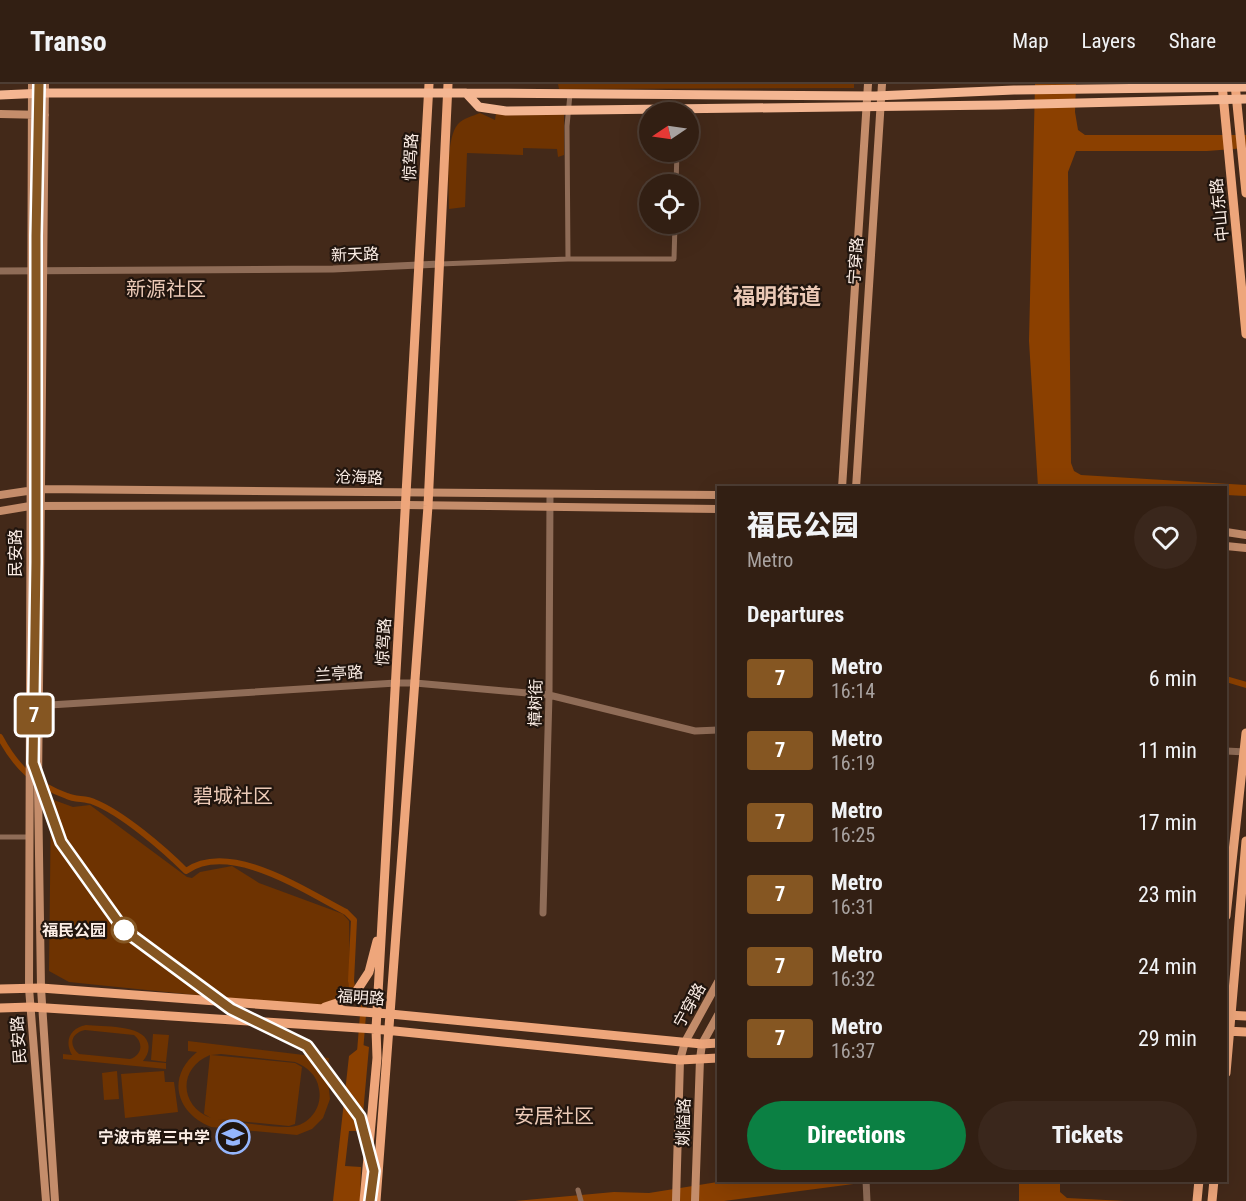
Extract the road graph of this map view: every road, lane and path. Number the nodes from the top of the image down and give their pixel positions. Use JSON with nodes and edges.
{"nodes":[{"id":1,"x":868,"y":84,"type":"edge"},
{"id":2,"x":882,"y":84,"type":"edge"},
{"id":3,"x":1222,"y":86,"type":"edge"},
{"id":4,"x":1235,"y":86,"type":"edge"},
{"id":5,"x":1246,"y":87,"type":"edge"},
{"id":6,"x":45,"y":88,"type":"edge"},
{"id":7,"x":429,"y":88,"type":"edge"},
{"id":8,"x":448,"y":88,"type":"edge"},
{"id":9,"x":32,"y":89,"type":"edge"},
{"id":10,"x":466,"y":93,"type":"junction"},
{"id":11,"x":570,"y":94,"type":"junction"},
{"id":12,"x":686,"y":94,"type":"junction"},
{"id":13,"x":0,"y":95,"type":"edge"},
{"id":14,"x":881,"y":95,"type":"junction"},
{"id":15,"x":867,"y":96,"type":"junction"},
{"id":16,"x":1223,"y":99,"type":"junction"},
{"id":17,"x":1241,"y":99,"type":"edge"},
{"id":18,"x":686,"y":102,"type":"edge"},
{"id":19,"x":866,"y":106,"type":"junction"},
{"id":20,"x":881,"y":106,"type":"junction"},
{"id":21,"x":568,"y":110,"type":"junction"},
{"id":22,"x":639,"y":110,"type":"edge"},
{"id":23,"x":699,"y":110,"type":"edge"},
{"id":24,"x":0,"y":114,"type":"edge"},
{"id":25,"x":31,"y":114,"type":"junction"},
{"id":26,"x":45,"y":115,"type":"junction"},
{"id":27,"x":1246,"y":193,"type":"edge"},
{"id":28,"x":675,"y":234,"type":"edge"},
{"id":29,"x":568,"y":259,"type":"junction"},
{"id":30,"x":440,"y":264,"type":"junction"},
{"id":31,"x":419,"y":266,"type":"junction"},
{"id":32,"x":31,"y":270,"type":"junction"},
{"id":33,"x":44,"y":270,"type":"junction"},
{"id":34,"x":0,"y":271,"type":"edge"},
{"id":35,"x":1246,"y":334,"type":"edge"},
{"id":36,"x":842,"y":486,"type":"edge"},
{"id":37,"x":856,"y":486,"type":"edge"},
{"id":38,"x":30,"y":489,"type":"junction"},
{"id":39,"x":41,"y":489,"type":"junction"},
{"id":40,"x":406,"y":492,"type":"junction"},
{"id":41,"x":428,"y":492,"type":"junction"},
{"id":42,"x":0,"y":495,"type":"edge"},
{"id":43,"x":550,"y":495,"type":"junction"},
{"id":44,"x":717,"y":495,"type":"edge"},
{"id":45,"x":30,"y":506,"type":"junction"},
{"id":46,"x":41,"y":506,"type":"junction"},
{"id":47,"x":406,"y":506,"type":"junction"},
{"id":48,"x":428,"y":506,"type":"junction"},
{"id":49,"x":550,"y":507,"type":"junction"},
{"id":50,"x":717,"y":509,"type":"edge"},
{"id":51,"x":0,"y":511,"type":"edge"},
{"id":52,"x":1227,"y":532,"type":"edge"},
{"id":53,"x":1246,"y":535,"type":"edge"},
{"id":54,"x":1227,"y":546,"type":"edge"},
{"id":55,"x":1246,"y":548,"type":"edge"},
{"id":56,"x":396,"y":682,"type":"junction"},
{"id":57,"x":415,"y":683,"type":"junction"},
{"id":58,"x":549,"y":695,"type":"junction"},
{"id":59,"x":29,"y":706,"type":"junction"},
{"id":60,"x":39,"y":706,"type":"junction"},
{"id":61,"x":717,"y":730,"type":"edge"},
{"id":62,"x":1246,"y":733,"type":"edge"},
{"id":63,"x":1227,"y":751,"type":"edge"},
{"id":64,"x":1245,"y":752,"type":"edge"},
{"id":65,"x":0,"y":837,"type":"edge"},
{"id":66,"x":28,"y":837,"type":"junction"},
{"id":67,"x":1246,"y":841,"type":"edge"},
{"id":68,"x":1227,"y":907,"type":"edge"},
{"id":69,"x":543,"y":913,"type":"dead end"},
{"id":70,"x":382,"y":921,"type":"junction"},
{"id":71,"x":717,"y":984,"type":"edge"},
{"id":72,"x":29,"y":988,"type":"junction"},
{"id":73,"x":41,"y":988,"type":"junction"},
{"id":74,"x":0,"y":989,"type":"edge"},
{"id":75,"x":31,"y":1007,"type":"junction"},
{"id":76,"x":42,"y":1007,"type":"junction"},
{"id":77,"x":0,"y":1008,"type":"edge"},
{"id":78,"x":321,"y":1009,"type":"junction"},
{"id":79,"x":376,"y":1013,"type":"junction"},
{"id":80,"x":390,"y":1014,"type":"junction"},
{"id":81,"x":1229,"y":1015,"type":"edge"},
{"id":82,"x":1246,"y":1016,"type":"edge"},
{"id":83,"x":717,"y":1017,"type":"edge"},
{"id":84,"x":375,"y":1029,"type":"junction"},
{"id":85,"x":389,"y":1030,"type":"junction"},
{"id":86,"x":1228,"y":1031,"type":"edge"},
{"id":87,"x":1246,"y":1032,"type":"edge"},
{"id":88,"x":685,"y":1042,"type":"junction"},
{"id":89,"x":717,"y":1043,"type":"edge"},
{"id":90,"x":702,"y":1044,"type":"junction"},
{"id":91,"x":1227,"y":1052,"type":"edge"},
{"id":92,"x":717,"y":1058,"type":"edge"},
{"id":93,"x":700,"y":1059,"type":"junction"},
{"id":94,"x":680,"y":1060,"type":"junction"},
{"id":95,"x":866,"y":1182,"type":"edge"},
{"id":96,"x":1199,"y":1182,"type":"edge"},
{"id":97,"x":1214,"y":1182,"type":"edge"},
{"id":98,"x":578,"y":1190,"type":"dead end"},
{"id":99,"x":1197,"y":1200,"type":"edge"},
{"id":100,"x":46,"y":1201,"type":"edge"},
{"id":101,"x":55,"y":1201,"type":"edge"},
{"id":102,"x":364,"y":1201,"type":"edge"},
{"id":103,"x":376,"y":1201,"type":"edge"},
{"id":104,"x":580,"y":1201,"type":"edge"},
{"id":105,"x":676,"y":1201,"type":"edge"},
{"id":106,"x":695,"y":1201,"type":"edge"},
{"id":107,"x":867,"y":1201,"type":"edge"},
{"id":108,"x":1212,"y":1201,"type":"edge"}],
"edges":[{"from":1,"to":15,"type":"main road"},
{"from":2,"to":14,"type":"main road","name":"宁穿路"},
{"from":3,"to":4,"type":"highway"},
{"from":3,"to":14,"type":"highway"},
{"from":3,"to":16,"type":"main road","name":"中山东路"},
{"from":4,"to":5,"type":"highway"},
{"from":4,"to":17,"type":"main road","name":"中山东路"},
{"from":6,"to":7,"type":"highway"},
{"from":6,"to":9,"type":"highway"},
{"from":6,"to":26,"type":"main road","name":"民安路"},
{"from":7,"to":8,"type":"highway"},
{"from":7,"to":31,"type":"main road","name":"惊驾路"},
{"from":8,"to":10,"type":"highway"},
{"from":8,"to":30,"type":"main road"},
{"from":9,"to":13,"type":"highway"},
{"from":9,"to":25,"type":"main road","name":"民安路"},
{"from":10,"to":11,"type":"highway"},
{"from":10,"to":21,"type":"highway"},
{"from":11,"to":12,"type":"highway"},
{"from":11,"to":21,"type":"street"},
{"from":12,"to":15,"type":"highway"},
{"from":12,"to":18,"type":"street"},
{"from":14,"to":15,"type":"highway"},
{"from":14,"to":20,"type":"main road","name":"宁穿路"},
{"from":15,"to":19,"type":"main road"},
{"from":16,"to":17,"type":"highway"},
{"from":16,"to":20,"type":"highway"},
{"from":16,"to":35,"type":"main road","name":"中山东路"},
{"from":17,"to":27,"type":"main road","name":"中山东路"},
{"from":19,"to":20,"type":"highway"},
{"from":19,"to":23,"type":"highway"},
{"from":19,"to":36,"type":"main road"},
{"from":20,"to":37,"type":"main road","name":"宁穿路"},
{"from":21,"to":22,"type":"highway"},
{"from":21,"to":29,"type":"street"},
{"from":24,"to":25,"type":"main road"},
{"from":25,"to":26,"type":"main road"},
{"from":25,"to":32,"type":"main road","name":"民安路"},
{"from":26,"to":33,"type":"main road","name":"民安路"},
{"from":28,"to":29,"type":"street","name":"新天路"},
{"from":29,"to":30,"type":"street","name":"新天路"},
{"from":30,"to":31,"type":"street","name":"新天路"},
{"from":30,"to":41,"type":"main road"},
{"from":31,"to":33,"type":"street","name":"新天路"},
{"from":31,"to":40,"type":"main road","name":"惊驾路"},
{"from":32,"to":33,"type":"street","name":"新天路"},
{"from":32,"to":34,"type":"street","name":"新天路"},
{"from":32,"to":38,"type":"main road","name":"民安路"},
{"from":33,"to":39,"type":"main road","name":"民安路"},
{"from":38,"to":39,"type":"main road","name":"沧海路"},
{"from":38,"to":42,"type":"main road","name":"沧海路"},
{"from":38,"to":45,"type":"main road","name":"民安路"},
{"from":39,"to":40,"type":"main road","name":"沧海路"},
{"from":39,"to":46,"type":"main road","name":"民安路"},
{"from":40,"to":41,"type":"main road","name":"沧海路"},
{"from":40,"to":47,"type":"main road","name":"惊驾路"},
{"from":41,"to":43,"type":"main road","name":"沧海路"},
{"from":41,"to":48,"type":"main road"},
{"from":43,"to":44,"type":"main road","name":"沧海路"},
{"from":43,"to":49,"type":"street","name":"樟树街"},
{"from":45,"to":46,"type":"main road","name":"沧海路"},
{"from":45,"to":51,"type":"main road","name":"沧海路"},
{"from":45,"to":59,"type":"main road","name":"民安路"},
{"from":46,"to":47,"type":"main road","name":"沧海路"},
{"from":46,"to":60,"type":"main road","name":"民安路"},
{"from":47,"to":48,"type":"main road","name":"沧海路"},
{"from":47,"to":56,"type":"main road","name":"惊驾路"},
{"from":48,"to":49,"type":"main road","name":"沧海路"},
{"from":48,"to":57,"type":"main road"},
{"from":49,"to":50,"type":"main road","name":"沧海路"},
{"from":49,"to":58,"type":"street","name":"樟树街"},
{"from":52,"to":53,"type":"main road"},
{"from":54,"to":55,"type":"main road"},
{"from":56,"to":57,"type":"street","name":"兰亭路"},
{"from":56,"to":60,"type":"street","name":"兰亭路"},
{"from":56,"to":70,"type":"main road","name":"惊驾路"},
{"from":57,"to":58,"type":"street","name":"兰亭路"},
{"from":57,"to":80,"type":"main road"},
{"from":58,"to":61,"type":"street","name":"兰亭路"},
{"from":58,"to":69,"type":"street","name":"樟树街"},
{"from":59,"to":60,"type":"street","name":"兰亭路"},
{"from":59,"to":66,"type":"main road","name":"民安路"},
{"from":60,"to":73,"type":"main road","name":"民安路"},
{"from":62,"to":64,"type":"main road"},
{"from":63,"to":64,"type":"street"},
{"from":64,"to":68,"type":"main road"},
{"from":65,"to":66,"type":"street"},
{"from":66,"to":72,"type":"main road","name":"民安路"},
{"from":67,"to":81,"type":"main road"},
{"from":70,"to":78,"type":"main road"},
{"from":70,"to":79,"type":"main road","name":"惊驾路"},
{"from":71,"to":88,"type":"main road","name":"宁穿路"},
{"from":72,"to":73,"type":"main road","name":"福明路"},
{"from":72,"to":74,"type":"main road","name":"福明路"},
{"from":72,"to":75,"type":"main road","name":"民安路"},
{"from":73,"to":76,"type":"main road","name":"民安路"},
{"from":73,"to":78,"type":"main road","name":"福明路"},
{"from":75,"to":76,"type":"main road","name":"福明路"},
{"from":75,"to":77,"type":"main road","name":"福明路"},
{"from":75,"to":100,"type":"main road","name":"民安路"},
{"from":76,"to":84,"type":"main road","name":"福明路"},
{"from":76,"to":101,"type":"main road","name":"民安路"},
{"from":78,"to":79,"type":"main road","name":"福明路"},
{"from":79,"to":80,"type":"main road","name":"福明路"},
{"from":79,"to":84,"type":"main road","name":"惊驾路"},
{"from":80,"to":85,"type":"main road"},
{"from":80,"to":88,"type":"main road","name":"福明路"},
{"from":81,"to":82,"type":"main road"},
{"from":81,"to":86,"type":"main road"},
{"from":83,"to":90,"type":"main road","name":"宁穿路"},
{"from":84,"to":85,"type":"main road","name":"福明路"},
{"from":84,"to":102,"type":"main road","name":"惊驾路"},
{"from":85,"to":94,"type":"main road","name":"福明路"},
{"from":85,"to":103,"type":"main road"},
{"from":86,"to":87,"type":"main road"},
{"from":86,"to":91,"type":"main road"},
{"from":88,"to":90,"type":"main road","name":"福明路"},
{"from":88,"to":94,"type":"main road","name":"姚隘路"},
{"from":89,"to":90,"type":"main road","name":"福明路"},
{"from":90,"to":93,"type":"main road","name":"姚隘路"},
{"from":92,"to":93,"type":"main road","name":"福明路"},
{"from":93,"to":94,"type":"main road","name":"福明路"},
{"from":93,"to":106,"type":"main road","name":"姚隘路"},
{"from":94,"to":105,"type":"main road","name":"姚隘路"},
{"from":95,"to":107,"type":"street"},
{"from":96,"to":99,"type":"main road"},
{"from":97,"to":108,"type":"main road"},
{"from":98,"to":104,"type":"street"}]}
